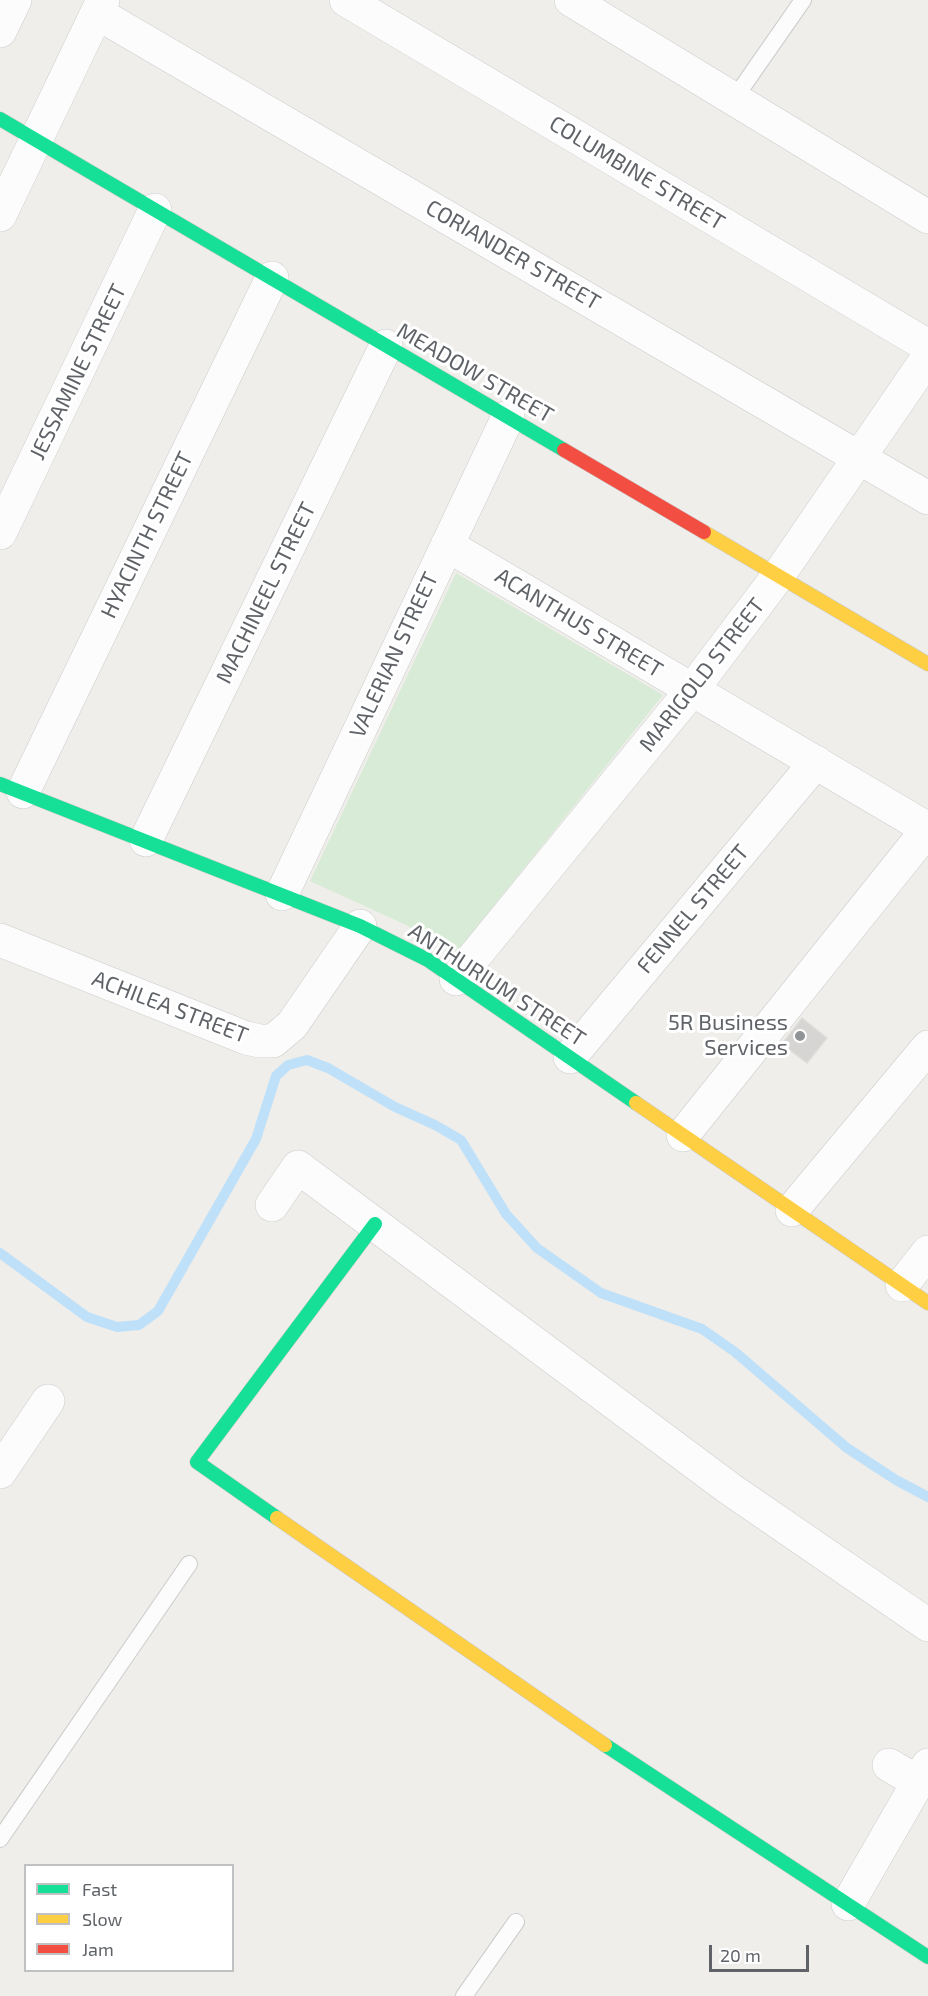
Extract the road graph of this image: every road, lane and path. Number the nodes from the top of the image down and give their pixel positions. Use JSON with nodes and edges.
{"nodes":[{"id":1,"x":15,"y":0,"type":"edge"},
{"id":2,"x":346,"y":0,"type":"edge"},
{"id":3,"x":571,"y":0,"type":"edge"},
{"id":4,"x":803,"y":0,"type":"edge"},
{"id":5,"x":100,"y":6,"type":"edge"},
{"id":6,"x":0,"y":31,"type":"edge"},
{"id":7,"x":734,"y":99,"type":"junction"},
{"id":8,"x":0,"y":119,"type":"edge"},
{"id":9,"x":36,"y":140,"type":"junction"},
{"id":10,"x":155,"y":210,"type":"junction"},
{"id":11,"x":0,"y":215,"type":"edge"},
{"id":12,"x":928,"y":217,"type":"edge"},
{"id":13,"x":272,"y":278,"type":"junction"},
{"id":14,"x":386,"y":346,"type":"junction"},
{"id":15,"x":928,"y":346,"type":"edge"},
{"id":16,"x":928,"y":357,"type":"edge"},
{"id":17,"x":508,"y":417,"type":"junction"},
{"id":18,"x":860,"y":458,"type":"junction"},
{"id":19,"x":928,"y":498,"type":"edge"},
{"id":20,"x":0,"y":533,"type":"edge"},
{"id":21,"x":447,"y":545,"type":"junction"},
{"id":22,"x":778,"y":576,"type":"junction"},
{"id":23,"x":928,"y":664,"type":"edge"},
{"id":24,"x":692,"y":690,"type":"junction"},
{"id":25,"x":816,"y":762,"type":"junction"},
{"id":26,"x":11,"y":788,"type":"edge"},
{"id":27,"x":928,"y":828,"type":"edge"},
{"id":28,"x":146,"y":840,"type":"junction"},
{"id":29,"x":282,"y":894,"type":"junction"},
{"id":30,"x":360,"y":926,"type":"junction"},
{"id":31,"x":0,"y":940,"type":"edge"},
{"id":32,"x":456,"y":979,"type":"junction"},
{"id":33,"x":928,"y":1047,"type":"edge"},
{"id":34,"x":570,"y":1057,"type":"junction"},
{"id":35,"x":683,"y":1135,"type":"junction"},
{"id":36,"x":272,"y":1205,"type":"dead end"},
{"id":37,"x":792,"y":1210,"type":"junction"},
{"id":38,"x":375,"y":1224,"type":"junction"},
{"id":39,"x":928,"y":1252,"type":"edge"},
{"id":40,"x":902,"y":1285,"type":"junction"},
{"id":41,"x":928,"y":1303,"type":"edge"},
{"id":42,"x":48,"y":1401,"type":"dead end"},
{"id":43,"x":4,"y":1458,"type":"edge"},
{"id":44,"x":189,"y":1564,"type":"dead end"},
{"id":45,"x":928,"y":1625,"type":"edge"},
{"id":46,"x":889,"y":1765,"type":"dead end"},
{"id":47,"x":923,"y":1774,"type":"edge"},
{"id":48,"x":0,"y":1839,"type":"edge"},
{"id":49,"x":848,"y":1904,"type":"junction"},
{"id":50,"x":516,"y":1922,"type":"dead end"},
{"id":51,"x":928,"y":1957,"type":"edge"},
{"id":52,"x":464,"y":1996,"type":"edge"}],
"edges":[{"from":1,"to":6,"type":"street"},
{"from":2,"to":15,"type":"street","name":"COLUMBINE STREET"},
{"from":3,"to":7,"type":"street"},
{"from":4,"to":7,"type":"lane"},
{"from":5,"to":9,"type":"street"},
{"from":5,"to":18,"type":"street","name":"CORIANDER STREET"},
{"from":7,"to":12,"type":"street"},
{"from":8,"to":9,"type":"street","name":"MEADOW STREET"},
{"from":9,"to":10,"type":"street","name":"MEADOW STREET"},
{"from":9,"to":11,"type":"street"},
{"from":10,"to":13,"type":"street","name":"MEADOW STREET"},
{"from":10,"to":20,"type":"street","name":"JESSAMINE STREET"},
{"from":13,"to":14,"type":"street","name":"MEADOW STREET"},
{"from":13,"to":26,"type":"street","name":"HYACINTH STREET"},
{"from":14,"to":17,"type":"street","name":"MEADOW STREET"},
{"from":14,"to":28,"type":"street","name":"MACHINEEL STREET"},
{"from":16,"to":18,"type":"street","name":"MARIGOLD STREET"},
{"from":17,"to":21,"type":"street","name":"VALERIAN STREET"},
{"from":17,"to":22,"type":"street","name":"MEADOW STREET"},
{"from":18,"to":19,"type":"street","name":"CORIANDER STREET"},
{"from":18,"to":22,"type":"street","name":"MARIGOLD STREET"},
{"from":21,"to":24,"type":"street","name":"ACANTHUS STREET"},
{"from":21,"to":29,"type":"street","name":"VALERIAN STREET"},
{"from":22,"to":23,"type":"street","name":"MEADOW STREET"},
{"from":22,"to":24,"type":"street","name":"MARIGOLD STREET"},
{"from":24,"to":25,"type":"street","name":"ACANTHUS STREET"},
{"from":24,"to":32,"type":"street","name":"MARIGOLD STREET"},
{"from":25,"to":27,"type":"street","name":"ACANTHUS STREET"},
{"from":25,"to":34,"type":"street","name":"FENNEL STREET"},
{"from":26,"to":28,"type":"street","name":"ANTHURIUM STREET"},
{"from":27,"to":35,"type":"street"},
{"from":28,"to":29,"type":"street","name":"ANTHURIUM STREET"},
{"from":29,"to":30,"type":"street","name":"ANTHURIUM STREET"},
{"from":30,"to":31,"type":"street","name":"ACHILEA STREET"},
{"from":30,"to":32,"type":"street","name":"ANTHURIUM STREET"},
{"from":32,"to":34,"type":"street","name":"ANTHURIUM STREET"},
{"from":33,"to":37,"type":"street"},
{"from":34,"to":35,"type":"street","name":"ANTHURIUM STREET"},
{"from":35,"to":37,"type":"street","name":"ANTHURIUM STREET"},
{"from":36,"to":38,"type":"street"},
{"from":37,"to":40,"type":"street","name":"ANTHURIUM STREET"},
{"from":38,"to":45,"type":"street"},
{"from":38,"to":49,"type":"street"},
{"from":39,"to":40,"type":"street"},
{"from":40,"to":41,"type":"street","name":"ANTHURIUM STREET"},
{"from":42,"to":43,"type":"street"},
{"from":44,"to":48,"type":"lane"},
{"from":46,"to":47,"type":"street"},
{"from":47,"to":49,"type":"street"},
{"from":49,"to":51,"type":"street"},
{"from":50,"to":52,"type":"lane"}]}
